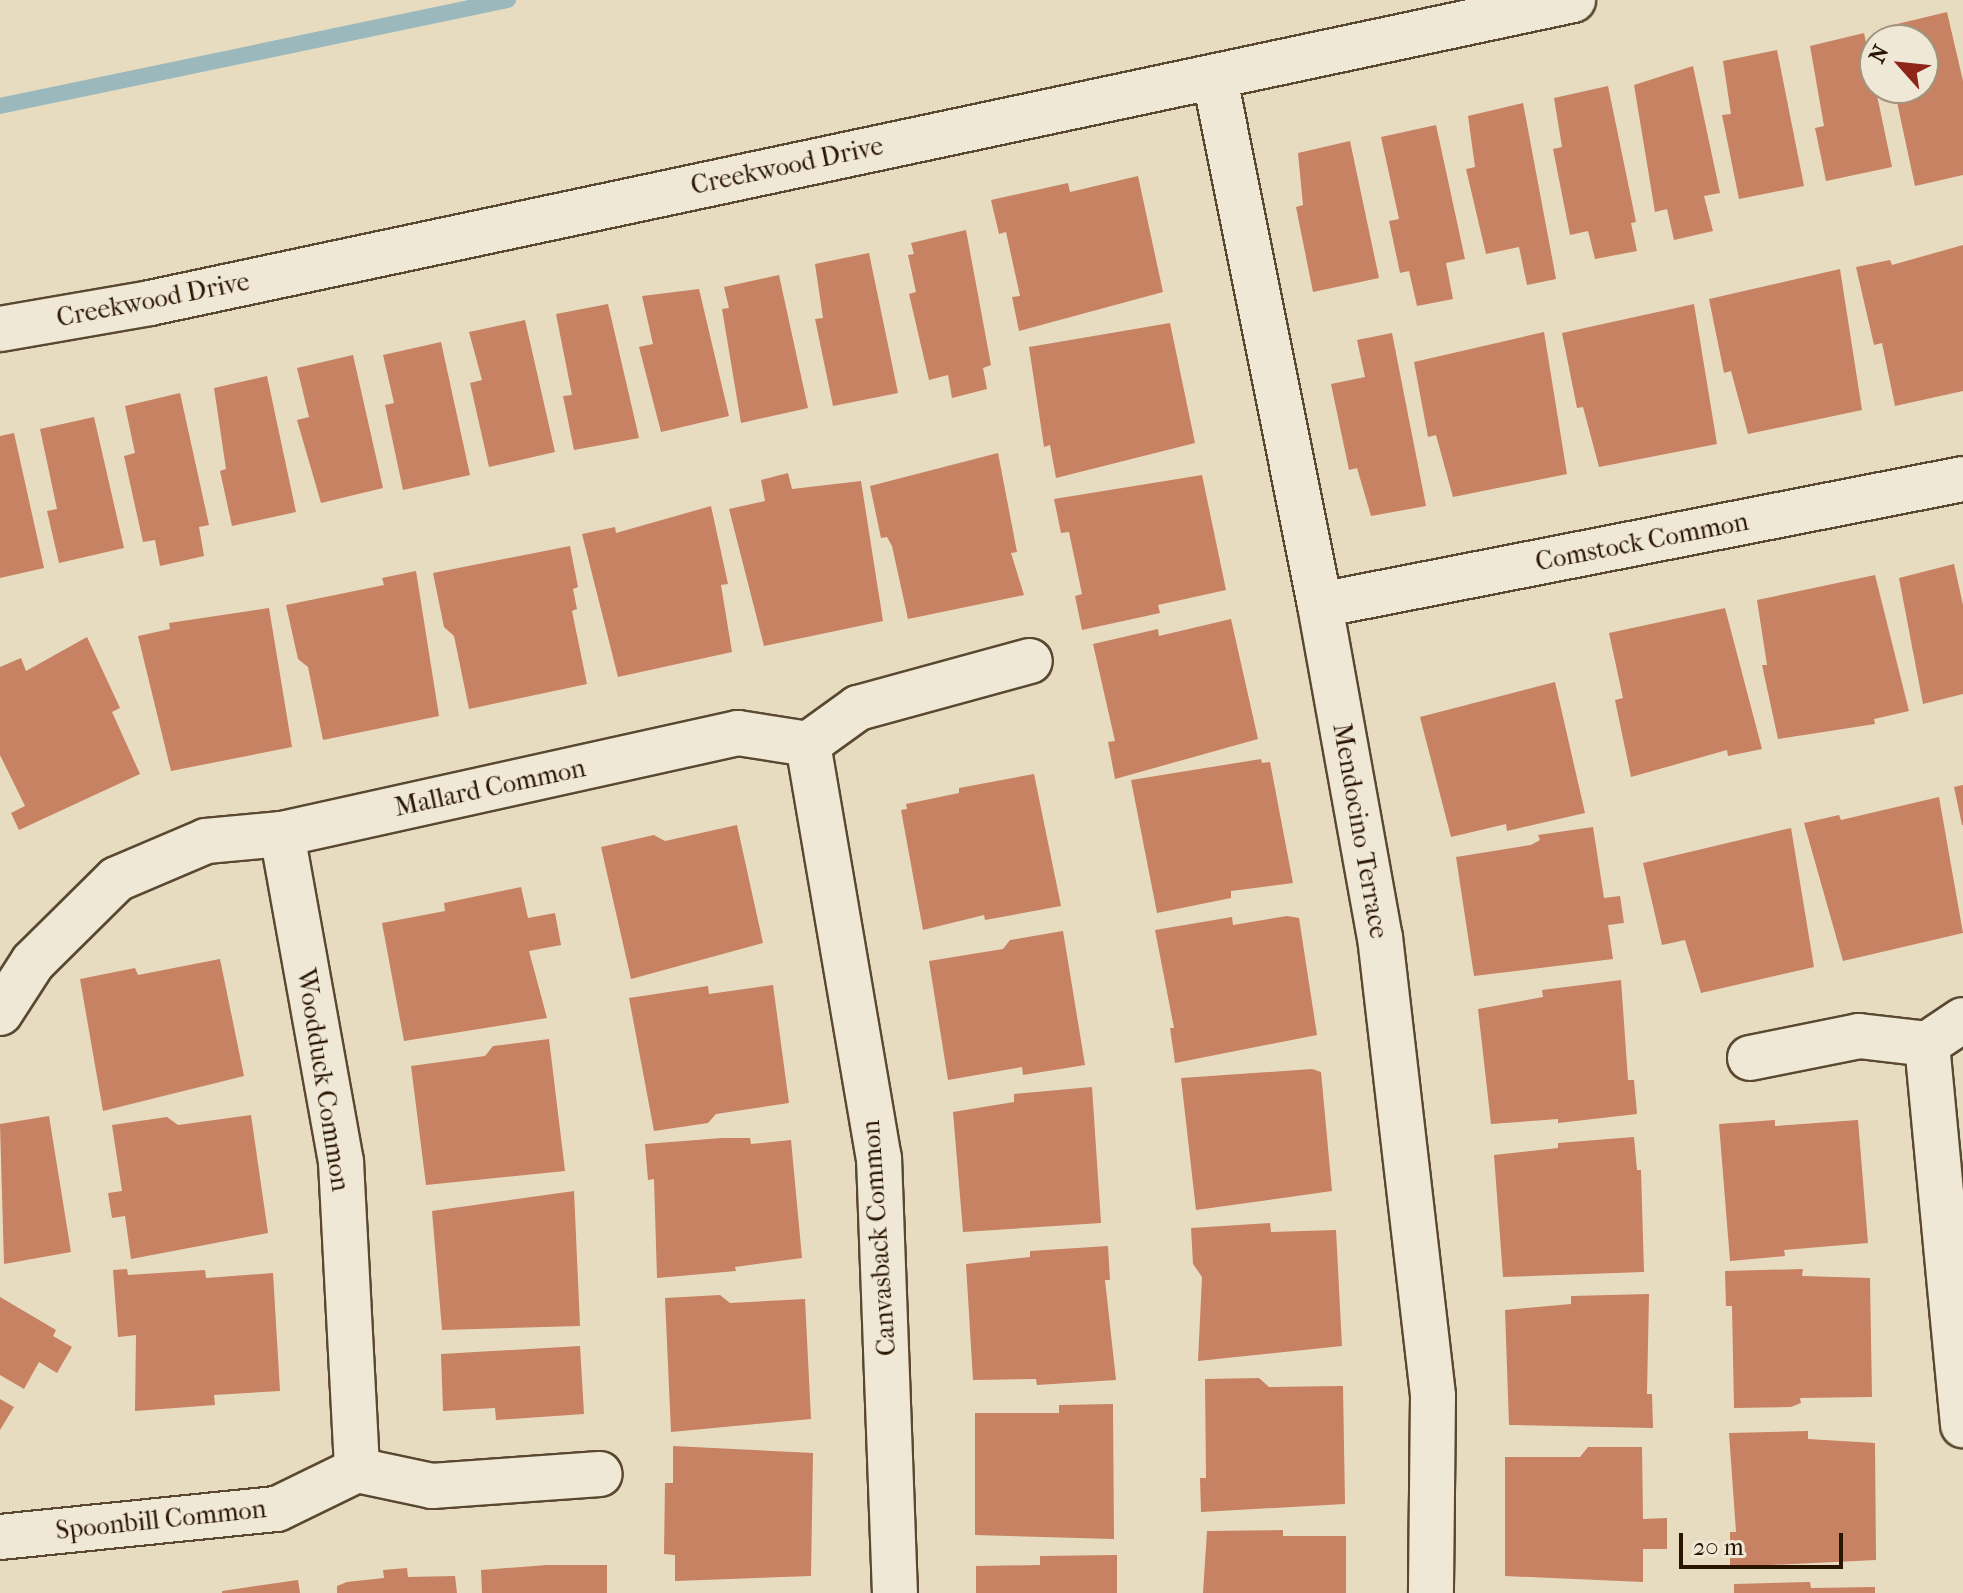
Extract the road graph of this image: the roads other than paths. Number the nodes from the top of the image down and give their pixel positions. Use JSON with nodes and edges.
{"nodes":[{"id":1,"x":1573,"y":0,"type":"edge"},
{"id":2,"x":1215,"y":79,"type":"junction"},
{"id":3,"x":0,"y":329,"type":"edge"},
{"id":4,"x":1963,"y":479,"type":"edge"},
{"id":5,"x":1320,"y":605,"type":"junction"},
{"id":6,"x":1030,"y":661,"type":"dead end"},
{"id":7,"x":808,"y":744,"type":"junction"},
{"id":8,"x":282,"y":834,"type":"junction"},
{"id":9,"x":0,"y":1013,"type":"edge"},
{"id":10,"x":1963,"y":1020,"type":"edge"},
{"id":11,"x":1927,"y":1044,"type":"junction"},
{"id":12,"x":1750,"y":1058,"type":"dead end"},
{"id":13,"x":1963,"y":1425,"type":"edge"},
{"id":14,"x":357,"y":1470,"type":"junction"},
{"id":15,"x":600,"y":1474,"type":"dead end"},
{"id":16,"x":0,"y":1537,"type":"edge"},
{"id":17,"x":895,"y":1593,"type":"edge"},
{"id":18,"x":1431,"y":1593,"type":"edge"}],
"edges":[{"from":1,"to":2,"type":"street","name":"Creekwood Drive"},
{"from":2,"to":3,"type":"street","name":"Creekwood Drive"},
{"from":2,"to":5,"type":"street","name":"Mendocino Terrace"},
{"from":4,"to":5,"type":"street","name":"Comstock Common"},
{"from":5,"to":18,"type":"street","name":"Mendocino Terrace"},
{"from":6,"to":7,"type":"street"},
{"from":7,"to":8,"type":"street","name":"Mallard Common"},
{"from":7,"to":17,"type":"street","name":"Canvasback Common"},
{"from":8,"to":9,"type":"street","name":"Mallard Common"},
{"from":8,"to":14,"type":"street","name":"Woodduck Common"},
{"from":10,"to":11,"type":"street"},
{"from":11,"to":12,"type":"street"},
{"from":11,"to":13,"type":"street"},
{"from":14,"to":15,"type":"street"},
{"from":14,"to":16,"type":"street","name":"Spoonbill Common"}]}
